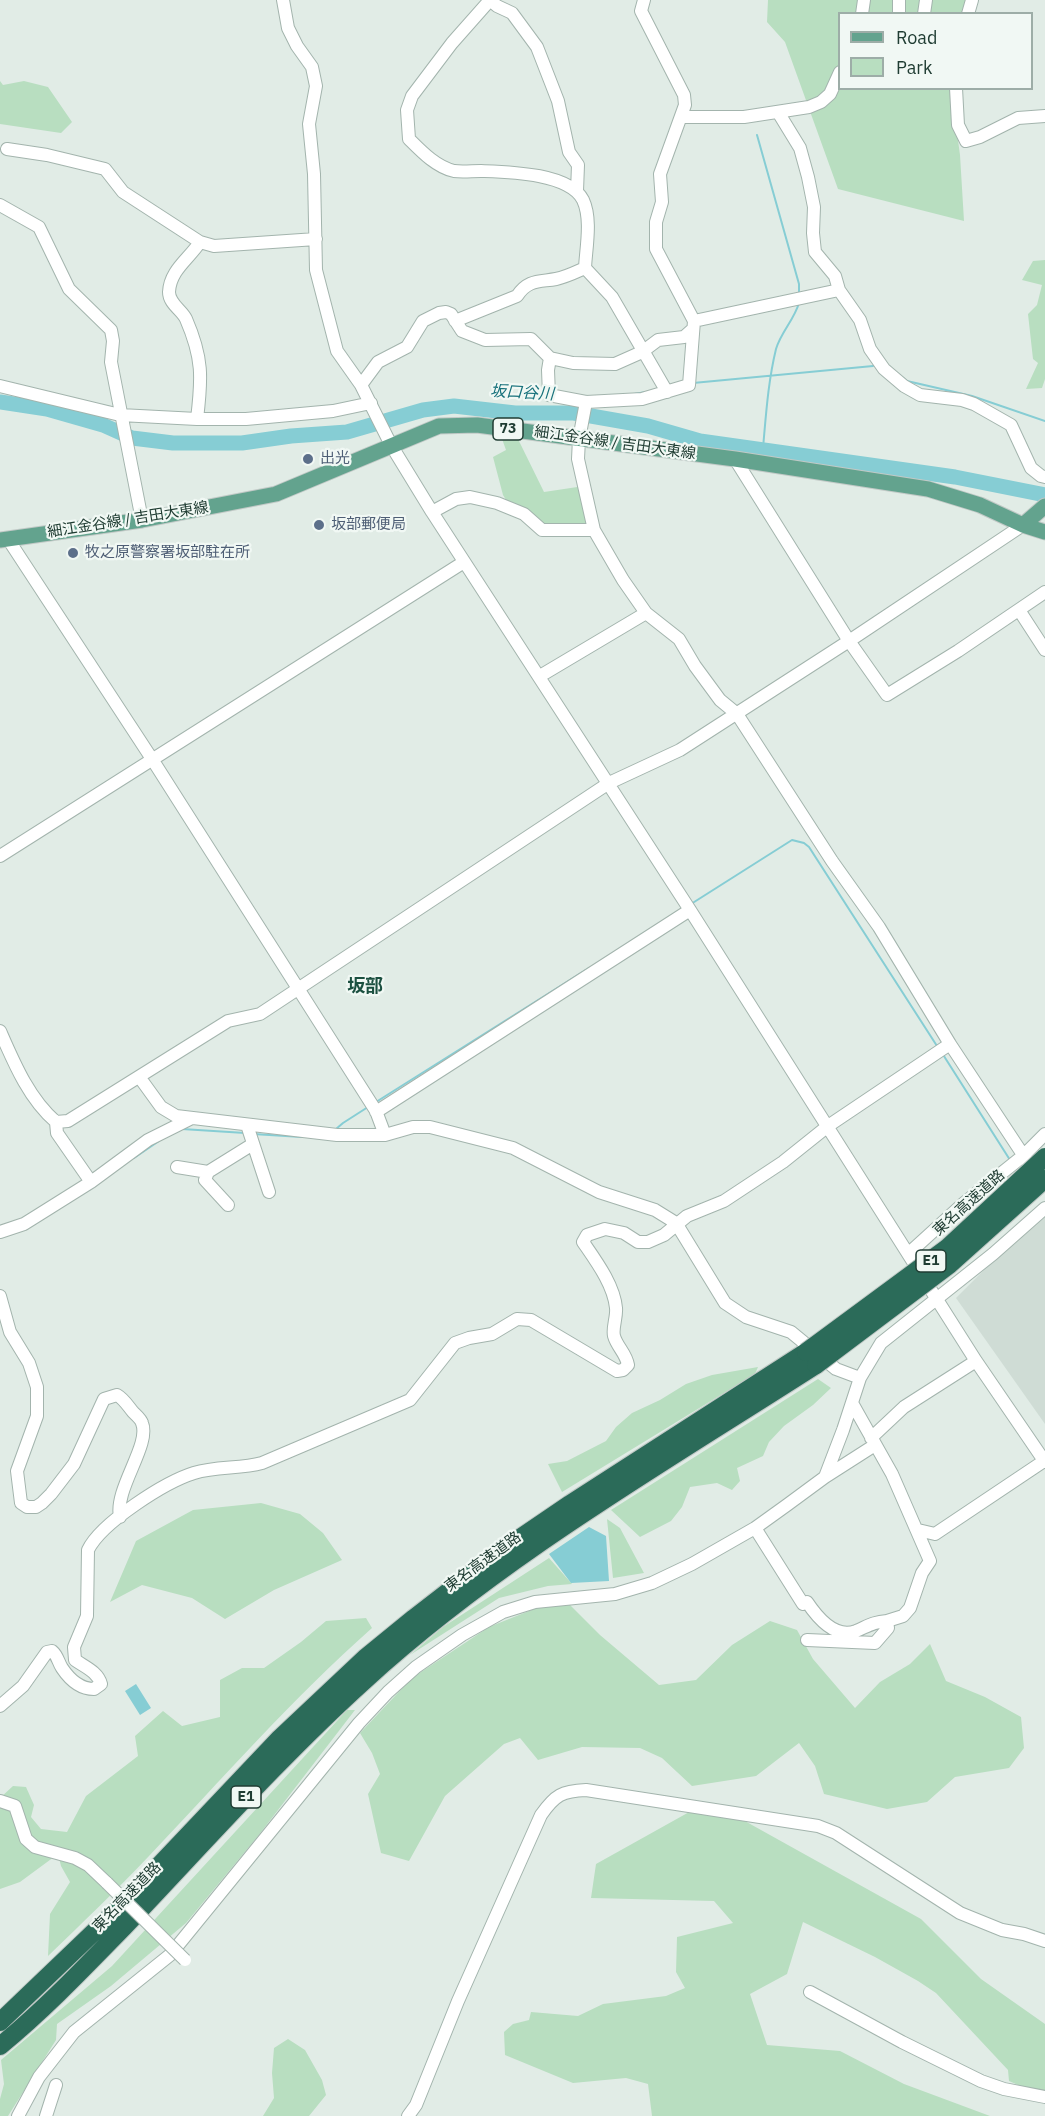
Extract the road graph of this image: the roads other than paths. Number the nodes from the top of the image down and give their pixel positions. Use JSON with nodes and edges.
{"nodes":[{"id":1,"x":283,"y":0,"type":"edge"},
{"id":2,"x":490,"y":0,"type":"edge"},
{"id":3,"x":644,"y":0,"type":"edge"},
{"id":4,"x":838,"y":76,"type":"edge"},
{"id":5,"x":956,"y":90,"type":"edge"},
{"id":6,"x":778,"y":112,"type":"junction"},
{"id":7,"x":1045,"y":116,"type":"edge"},
{"id":8,"x":681,"y":117,"type":"junction"},
{"id":9,"x":7,"y":149,"type":"dead end"},
{"id":10,"x":577,"y":191,"type":"junction"},
{"id":11,"x":0,"y":205,"type":"edge"},
{"id":12,"x":316,"y":239,"type":"junction"},
{"id":13,"x":200,"y":242,"type":"junction"},
{"id":14,"x":585,"y":268,"type":"junction"},
{"id":15,"x":839,"y":290,"type":"junction"},
{"id":16,"x":455,"y":321,"type":"junction"},
{"id":17,"x":694,"y":325,"type":"junction"},
{"id":18,"x":642,"y":352,"type":"junction"},
{"id":19,"x":550,"y":358,"type":"junction"},
{"id":20,"x":361,"y":385,"type":"junction"},
{"id":21,"x":0,"y":386,"type":"edge"},
{"id":22,"x":665,"y":389,"type":"junction"},
{"id":23,"x":586,"y":402,"type":"junction"},
{"id":24,"x":371,"y":404,"type":"junction"},
{"id":25,"x":120,"y":415,"type":"junction"},
{"id":26,"x":197,"y":419,"type":"junction"},
{"id":27,"x":580,"y":436,"type":"junction"},
{"id":28,"x":391,"y":445,"type":"junction"},
{"id":29,"x":735,"y":459,"type":"junction"},
{"id":30,"x":1045,"y":477,"type":"edge"},
{"id":31,"x":1045,"y":506,"type":"edge"},
{"id":32,"x":432,"y":512,"type":"junction"},
{"id":33,"x":142,"y":520,"type":"junction"},
{"id":34,"x":1027,"y":521,"type":"junction"},
{"id":35,"x":594,"y":530,"type":"junction"},
{"id":36,"x":1045,"y":532,"type":"edge"},
{"id":37,"x":4,"y":540,"type":"edge"},
{"id":38,"x":464,"y":562,"type":"junction"},
{"id":39,"x":1045,"y":592,"type":"edge"},
{"id":40,"x":1019,"y":610,"type":"junction"},
{"id":41,"x":646,"y":613,"type":"junction"},
{"id":42,"x":849,"y":641,"type":"junction"},
{"id":43,"x":1045,"y":650,"type":"edge"},
{"id":44,"x":540,"y":676,"type":"junction"},
{"id":45,"x":738,"y":714,"type":"junction"},
{"id":46,"x":152,"y":759,"type":"junction"},
{"id":47,"x":609,"y":783,"type":"junction"},
{"id":48,"x":0,"y":856,"type":"edge"},
{"id":49,"x":688,"y":906,"type":"junction"},
{"id":50,"x":297,"y":989,"type":"junction"},
{"id":51,"x":0,"y":1030,"type":"edge"},
{"id":52,"x":943,"y":1049,"type":"junction"},
{"id":53,"x":140,"y":1078,"type":"junction"},
{"id":54,"x":374,"y":1108,"type":"junction"},
{"id":55,"x":190,"y":1119,"type":"junction"},
{"id":56,"x":56,"y":1122,"type":"junction"},
{"id":57,"x":828,"y":1126,"type":"junction"},
{"id":58,"x":250,"y":1134,"type":"junction"},
{"id":59,"x":1045,"y":1134,"type":"edge"},
{"id":60,"x":385,"y":1135,"type":"junction"},
{"id":61,"x":1045,"y":1157,"type":"edge"},
{"id":62,"x":1016,"y":1161,"type":"junction"},
{"id":63,"x":177,"y":1167,"type":"dead end"},
{"id":64,"x":208,"y":1172,"type":"junction"},
{"id":65,"x":1045,"y":1179,"type":"edge"},
{"id":66,"x":90,"y":1182,"type":"junction"},
{"id":67,"x":1045,"y":1186,"type":"edge"},
{"id":68,"x":269,"y":1192,"type":"dead end"},
{"id":69,"x":228,"y":1205,"type":"dead end"},
{"id":70,"x":1041,"y":1211,"type":"edge"},
{"id":71,"x":676,"y":1223,"type":"junction"},
{"id":72,"x":0,"y":1232,"type":"edge"},
{"id":73,"x":908,"y":1254,"type":"junction"},
{"id":74,"x":0,"y":1296,"type":"edge"},
{"id":75,"x":936,"y":1299,"type":"junction"},
{"id":76,"x":811,"y":1359,"type":"junction"},
{"id":77,"x":976,"y":1361,"type":"junction"},
{"id":78,"x":861,"y":1378,"type":"junction"},
{"id":79,"x":852,"y":1403,"type":"junction"},
{"id":80,"x":873,"y":1442,"type":"junction"},
{"id":81,"x":1044,"y":1461,"type":"edge"},
{"id":82,"x":825,"y":1477,"type":"junction"},
{"id":83,"x":120,"y":1516,"type":"junction"},
{"id":84,"x":755,"y":1527,"type":"junction"},
{"id":85,"x":918,"y":1530,"type":"junction"},
{"id":86,"x":502,"y":1559,"type":"junction"},
{"id":87,"x":887,"y":1621,"type":"junction"},
{"id":88,"x":807,"y":1640,"type":"dead end"},
{"id":89,"x":0,"y":1706,"type":"edge"},
{"id":90,"x":0,"y":1801,"type":"edge"},
{"id":91,"x":1045,"y":1941,"type":"edge"},
{"id":92,"x":185,"y":1960,"type":"dead end"},
{"id":93,"x":810,"y":1992,"type":"dead end"},
{"id":94,"x":0,"y":2022,"type":"edge"},
{"id":95,"x":0,"y":2046,"type":"edge"},
{"id":96,"x":56,"y":2085,"type":"dead end"},
{"id":97,"x":1045,"y":2097,"type":"edge"},
{"id":98,"x":18,"y":2116,"type":"edge"},
{"id":99,"x":46,"y":2116,"type":"edge"},
{"id":100,"x":408,"y":2116,"type":"edge"}],
"edges":[{"from":1,"to":12,"type":"street"},
{"from":2,"to":10,"type":"street"},
{"from":2,"to":10,"type":"street"},
{"from":3,"to":8,"type":"street"},
{"from":4,"to":6,"type":"street"},
{"from":5,"to":7,"type":"street"},
{"from":6,"to":8,"type":"street"},
{"from":6,"to":15,"type":"street"},
{"from":8,"to":17,"type":"street"},
{"from":9,"to":13,"type":"street"},
{"from":10,"to":14,"type":"street"},
{"from":11,"to":25,"type":"street"},
{"from":12,"to":13,"type":"street"},
{"from":12,"to":20,"type":"street"},
{"from":13,"to":26,"type":"street"},
{"from":14,"to":16,"type":"street"},
{"from":14,"to":18,"type":"street"},
{"from":15,"to":17,"type":"street"},
{"from":15,"to":30,"type":"street"},
{"from":16,"to":19,"type":"street"},
{"from":16,"to":20,"type":"street"},
{"from":17,"to":18,"type":"street"},
{"from":17,"to":22,"type":"street"},
{"from":18,"to":19,"type":"street"},
{"from":18,"to":22,"type":"street"},
{"from":19,"to":23,"type":"street"},
{"from":20,"to":24,"type":"street"},
{"from":21,"to":25,"type":"street"},
{"from":22,"to":23,"type":"street"},
{"from":23,"to":27,"type":"street"},
{"from":24,"to":26,"type":"street"},
{"from":24,"to":28,"type":"street"},
{"from":25,"to":26,"type":"street"},
{"from":25,"to":33,"type":"street"},
{"from":27,"to":28,"type":"main road","name":"細江金谷線 / 吉田大東線","number":"73"},
{"from":27,"to":29,"type":"main road","name":"細江金谷線 / 吉田大東線","number":"73"},
{"from":27,"to":35,"type":"street"},
{"from":28,"to":32,"type":"street"},
{"from":28,"to":33,"type":"main road","name":"細江金谷線 / 吉田大東線","number":"73"},
{"from":29,"to":34,"type":"main road","name":"細江金谷線 / 吉田大東線","number":"73"},
{"from":29,"to":42,"type":"street"},
{"from":31,"to":34,"type":"main road"},
{"from":32,"to":35,"type":"street"},
{"from":32,"to":38,"type":"street"},
{"from":33,"to":37,"type":"main road","name":"細江金谷線 / 吉田大東線","number":"73"},
{"from":34,"to":36,"type":"main road","number":"73"},
{"from":34,"to":42,"type":"street"},
{"from":35,"to":41,"type":"street"},
{"from":37,"to":46,"type":"street"},
{"from":38,"to":44,"type":"street"},
{"from":38,"to":46,"type":"street"},
{"from":39,"to":40,"type":"street"},
{"from":40,"to":42,"type":"street"},
{"from":40,"to":43,"type":"street"},
{"from":41,"to":44,"type":"street"},
{"from":41,"to":45,"type":"street"},
{"from":42,"to":45,"type":"street"},
{"from":44,"to":47,"type":"street"},
{"from":45,"to":47,"type":"street"},
{"from":45,"to":52,"type":"street"},
{"from":46,"to":48,"type":"street"},
{"from":46,"to":50,"type":"street"},
{"from":47,"to":49,"type":"street"},
{"from":47,"to":50,"type":"street"},
{"from":49,"to":54,"type":"street"},
{"from":49,"to":57,"type":"street"},
{"from":50,"to":53,"type":"street"},
{"from":50,"to":54,"type":"street"},
{"from":51,"to":56,"type":"street"},
{"from":52,"to":57,"type":"street"},
{"from":52,"to":62,"type":"street"},
{"from":53,"to":55,"type":"street"},
{"from":53,"to":56,"type":"street"},
{"from":54,"to":60,"type":"street"},
{"from":55,"to":58,"type":"street"},
{"from":55,"to":66,"type":"street"},
{"from":56,"to":66,"type":"street"},
{"from":57,"to":71,"type":"street"},
{"from":57,"to":73,"type":"street"},
{"from":58,"to":60,"type":"street"},
{"from":58,"to":64,"type":"street"},
{"from":58,"to":68,"type":"street"},
{"from":59,"to":62,"type":"street"},
{"from":60,"to":71,"type":"street"},
{"from":61,"to":76,"type":"highway","name":"東名高速道路","number":"E1","bridge":true},
{"from":62,"to":67,"type":"street"},
{"from":62,"to":73,"type":"street"},
{"from":63,"to":64,"type":"street"},
{"from":64,"to":69,"type":"street"},
{"from":65,"to":76,"type":"highway","name":"東名高速道路","number":"E1","bridge":true},
{"from":66,"to":72,"type":"street"},
{"from":70,"to":75,"type":"street"},
{"from":71,"to":78,"type":"street"},
{"from":71,"to":83,"type":"street"},
{"from":73,"to":75,"type":"street"},
{"from":74,"to":83,"type":"street"},
{"from":75,"to":77,"type":"street"},
{"from":75,"to":78,"type":"street"},
{"from":76,"to":86,"type":"highway","name":"東名高速道路","number":"E1"},
{"from":76,"to":86,"type":"highway","name":"東名高速道路","number":"E1"},
{"from":77,"to":80,"type":"street"},
{"from":77,"to":81,"type":"street"},
{"from":78,"to":79,"type":"street"},
{"from":79,"to":80,"type":"street"},
{"from":79,"to":82,"type":"street"},
{"from":80,"to":82,"type":"street"},
{"from":80,"to":85,"type":"street"},
{"from":81,"to":85,"type":"street"},
{"from":82,"to":84,"type":"street"},
{"from":83,"to":89,"type":"street"},
{"from":84,"to":87,"type":"street"},
{"from":84,"to":98,"type":"street"},
{"from":85,"to":87,"type":"street"},
{"from":86,"to":94,"type":"highway","name":"東名高速道路","number":"E1"},
{"from":86,"to":95,"type":"highway","name":"東名高速道路","number":"E1"},
{"from":87,"to":88,"type":"street"},
{"from":90,"to":92,"type":"street","bridge":true},
{"from":91,"to":100,"type":"street"},
{"from":93,"to":97,"type":"street"},
{"from":96,"to":99,"type":"street"}]}
